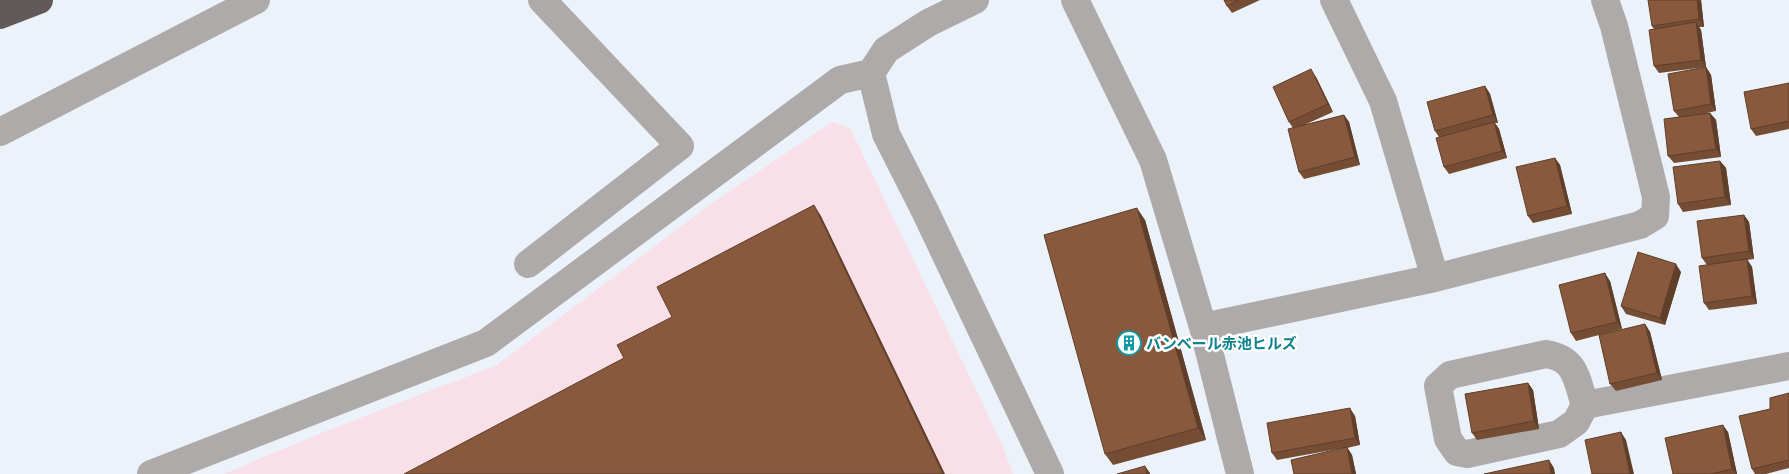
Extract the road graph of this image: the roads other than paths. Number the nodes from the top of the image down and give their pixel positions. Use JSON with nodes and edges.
{"nodes":[{"id":1,"x":39,"y":0,"type":"edge"},
{"id":2,"x":256,"y":0,"type":"edge"},
{"id":3,"x":542,"y":0,"type":"edge"},
{"id":4,"x":975,"y":0,"type":"edge"},
{"id":5,"x":1075,"y":0,"type":"edge"},
{"id":6,"x":1334,"y":0,"type":"edge"},
{"id":7,"x":1605,"y":0,"type":"edge"},
{"id":8,"x":0,"y":16,"type":"edge"},
{"id":9,"x":871,"y":73,"type":"junction"},
{"id":10,"x":0,"y":132,"type":"edge"},
{"id":11,"x":528,"y":264,"type":"dead end"},
{"id":12,"x":1435,"y":278,"type":"junction"},
{"id":13,"x":1203,"y":327,"type":"junction"},
{"id":14,"x":1789,"y":366,"type":"edge"},
{"id":15,"x":1585,"y":405,"type":"junction"},
{"id":16,"x":151,"y":474,"type":"edge"},
{"id":17,"x":1050,"y":474,"type":"edge"},
{"id":18,"x":1240,"y":474,"type":"edge"}],
"edges":[{"from":1,"to":8,"type":"highway"},
{"from":2,"to":10,"type":"street"},
{"from":3,"to":11,"type":"street"},
{"from":4,"to":9,"type":"street"},
{"from":5,"to":13,"type":"street"},
{"from":6,"to":12,"type":"street"},
{"from":7,"to":12,"type":"street"},
{"from":9,"to":16,"type":"street"},
{"from":9,"to":17,"type":"street"},
{"from":12,"to":13,"type":"street"},
{"from":13,"to":18,"type":"street"},
{"from":14,"to":15,"type":"street"},
{"from":15,"to":15,"type":"street"}]}
